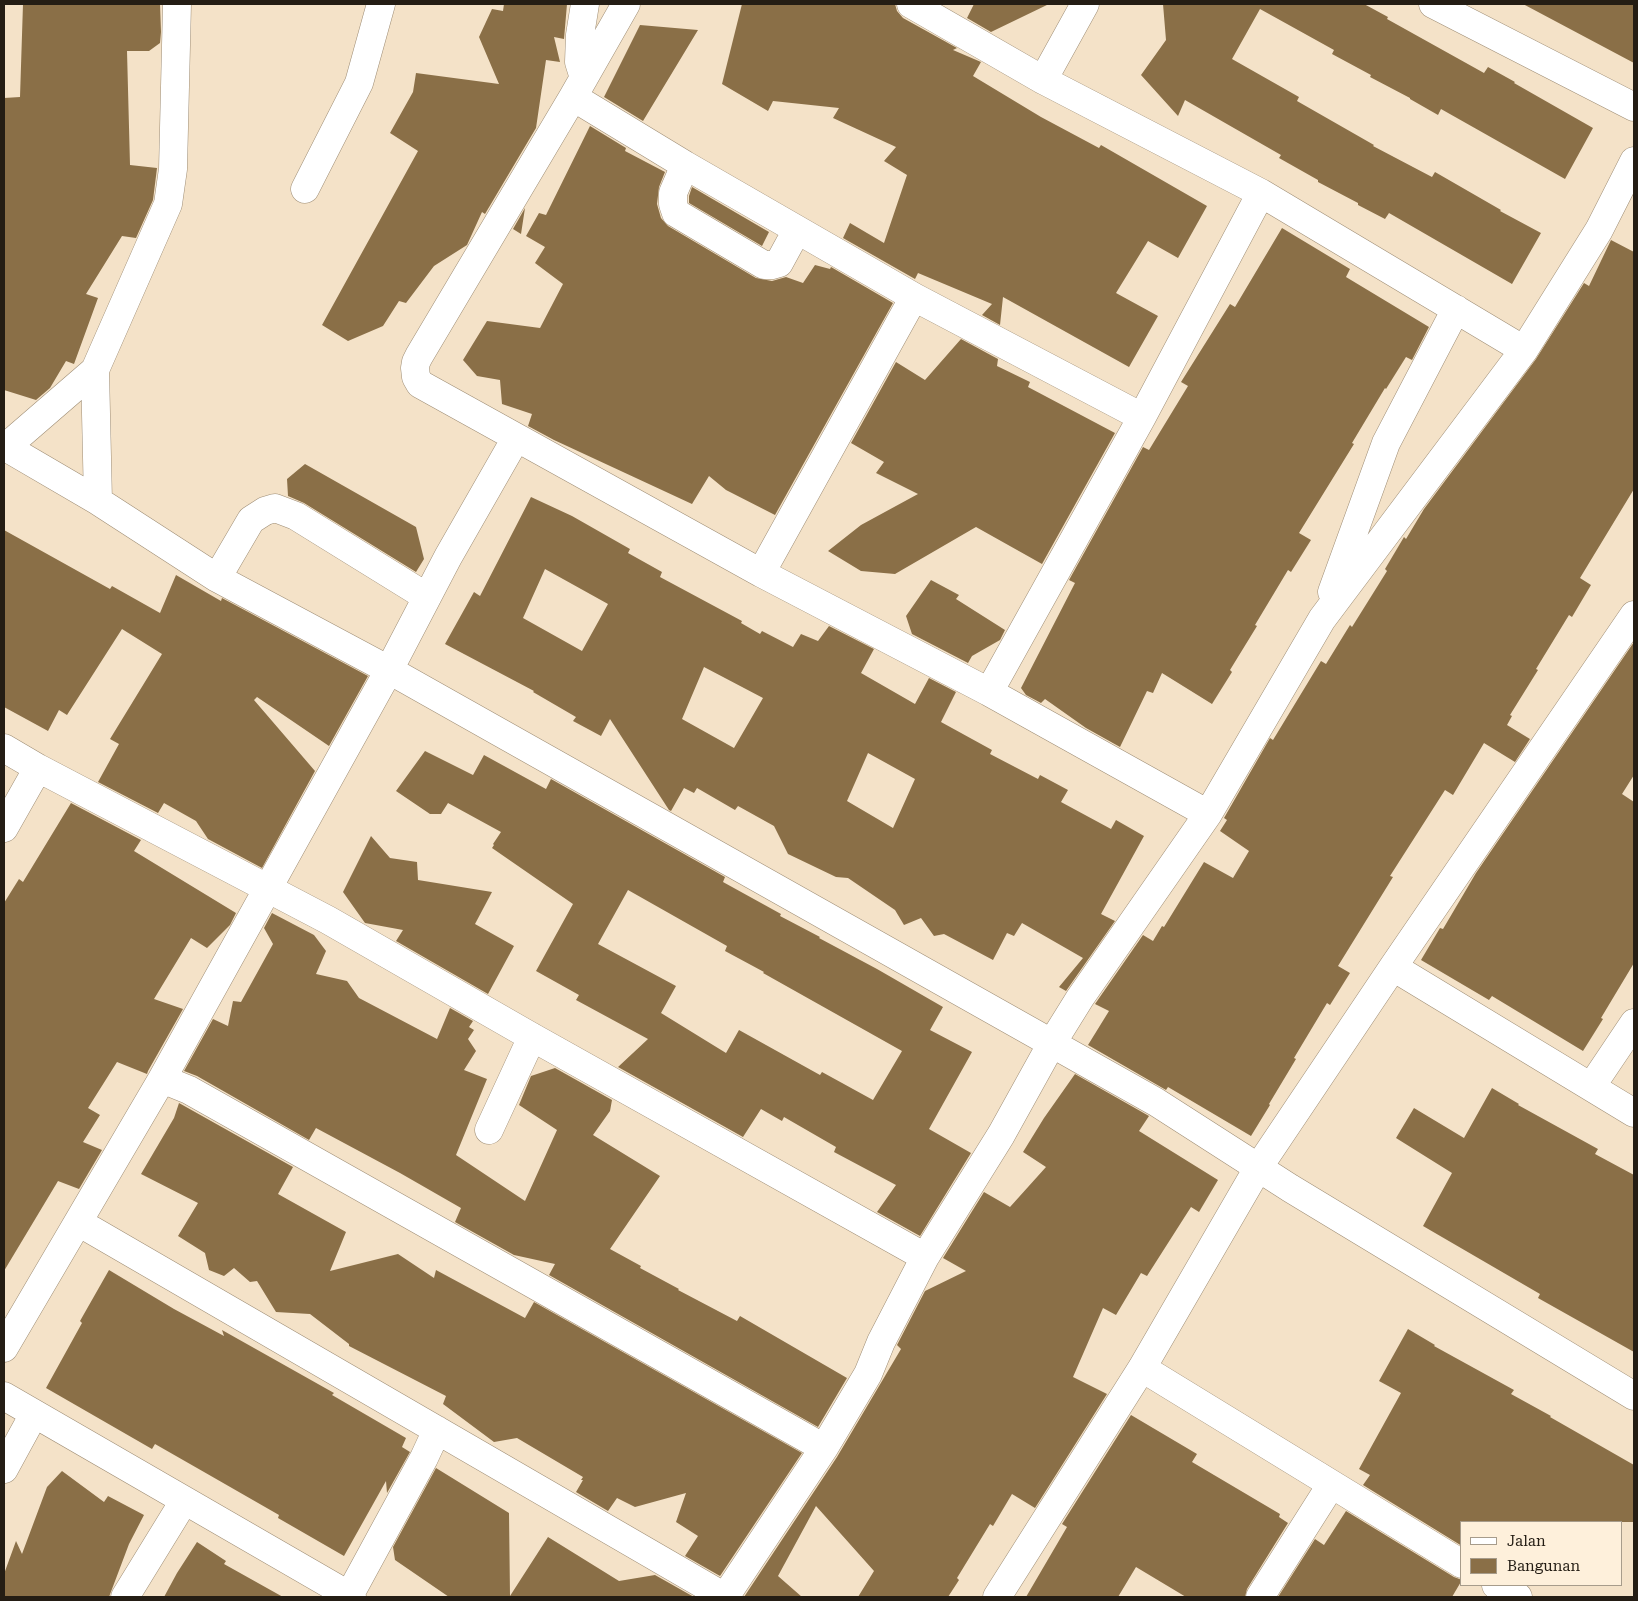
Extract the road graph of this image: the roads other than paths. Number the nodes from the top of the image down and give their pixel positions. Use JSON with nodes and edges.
{"nodes":[{"id":1,"x":178,"y":4,"type":"edge"},
{"id":2,"x":381,"y":4,"type":"edge"},
{"id":3,"x":585,"y":4,"type":"edge"},
{"id":4,"x":626,"y":4,"type":"edge"},
{"id":5,"x":910,"y":4,"type":"edge"},
{"id":6,"x":1085,"y":4,"type":"edge"},
{"id":7,"x":1432,"y":4,"type":"edge"},
{"id":8,"x":1043,"y":80,"type":"junction"},
{"id":9,"x":578,"y":88,"type":"junction"},
{"id":10,"x":1634,"y":107,"type":"edge"},
{"id":11,"x":1634,"y":161,"type":"edge"},
{"id":12,"x":686,"y":165,"type":"junction"},
{"id":13,"x":305,"y":189,"type":"dead end"},
{"id":14,"x":1261,"y":193,"type":"junction"},
{"id":15,"x":797,"y":230,"type":"junction"},
{"id":16,"x":914,"y":297,"type":"junction"},
{"id":17,"x":1456,"y":309,"type":"junction"},
{"id":18,"x":1524,"y":350,"type":"junction"},
{"id":19,"x":95,"y":370,"type":"junction"},
{"id":20,"x":1142,"y":417,"type":"junction"},
{"id":21,"x":516,"y":438,"type":"junction"},
{"id":22,"x":5,"y":446,"type":"edge"},
{"id":23,"x":98,"y":502,"type":"junction"},
{"id":24,"x":761,"y":573,"type":"junction"},
{"id":25,"x":217,"y":578,"type":"junction"},
{"id":26,"x":427,"y":597,"type":"junction"},
{"id":27,"x":1634,"y":616,"type":"edge"},
{"id":28,"x":1322,"y":619,"type":"junction"},
{"id":29,"x":389,"y":670,"type":"junction"},
{"id":30,"x":989,"y":692,"type":"junction"},
{"id":31,"x":4,"y":748,"type":"edge"},
{"id":32,"x":38,"y":768,"type":"junction"},
{"id":33,"x":1208,"y":814,"type":"junction"},
{"id":34,"x":4,"y":828,"type":"edge"},
{"id":35,"x":268,"y":889,"type":"junction"},
{"id":36,"x":1393,"y":967,"type":"junction"},
{"id":37,"x":1634,"y":1022,"type":"edge"},
{"id":38,"x":532,"y":1037,"type":"junction"},
{"id":39,"x":1052,"y":1043,"type":"junction"},
{"id":40,"x":162,"y":1079,"type":"junction"},
{"id":41,"x":1591,"y":1087,"type":"junction"},
{"id":42,"x":1634,"y":1113,"type":"edge"},
{"id":43,"x":489,"y":1130,"type":"dead end"},
{"id":44,"x":1258,"y":1168,"type":"junction"},
{"id":45,"x":78,"y":1222,"type":"junction"},
{"id":46,"x":925,"y":1257,"type":"junction"},
{"id":47,"x":4,"y":1348,"type":"edge"},
{"id":48,"x":1142,"y":1368,"type":"junction"},
{"id":49,"x":4,"y":1396,"type":"edge"},
{"id":50,"x":1634,"y":1396,"type":"edge"},
{"id":51,"x":34,"y":1414,"type":"junction"},
{"id":52,"x":437,"y":1430,"type":"junction"},
{"id":53,"x":824,"y":1448,"type":"junction"},
{"id":54,"x":4,"y":1469,"type":"edge"},
{"id":55,"x":1331,"y":1485,"type":"junction"},
{"id":56,"x":184,"y":1502,"type":"junction"},
{"id":57,"x":1460,"y":1563,"type":"edge"},
{"id":58,"x":1495,"y":1586,"type":"edge"},
{"id":59,"x":1498,"y":1586,"type":"edge"},
{"id":60,"x":350,"y":1596,"type":"edge"},
{"id":61,"x":125,"y":1597,"type":"edge"},
{"id":62,"x":725,"y":1597,"type":"edge"},
{"id":63,"x":997,"y":1597,"type":"edge"},
{"id":64,"x":1260,"y":1597,"type":"edge"},
{"id":65,"x":1487,"y":1597,"type":"edge"},
{"id":66,"x":1518,"y":1597,"type":"edge"}],
"edges":[{"from":1,"to":19,"type":"street"},
{"from":2,"to":13,"type":"street"},
{"from":3,"to":9,"type":"street"},
{"from":4,"to":9,"type":"street"},
{"from":5,"to":8,"type":"street"},
{"from":6,"to":8,"type":"street"},
{"from":7,"to":10,"type":"street"},
{"from":8,"to":14,"type":"street"},
{"from":9,"to":12,"type":"street"},
{"from":9,"to":21,"type":"street"},
{"from":11,"to":18,"type":"street"},
{"from":12,"to":15,"type":"street"},
{"from":12,"to":15,"type":"street"},
{"from":14,"to":17,"type":"street"},
{"from":14,"to":20,"type":"street"},
{"from":15,"to":16,"type":"street"},
{"from":16,"to":20,"type":"street"},
{"from":16,"to":24,"type":"street"},
{"from":17,"to":18,"type":"street"},
{"from":17,"to":28,"type":"street"},
{"from":18,"to":28,"type":"street"},
{"from":19,"to":22,"type":"street"},
{"from":19,"to":23,"type":"street"},
{"from":20,"to":30,"type":"street"},
{"from":21,"to":24,"type":"street"},
{"from":21,"to":26,"type":"street"},
{"from":22,"to":23,"type":"street"},
{"from":23,"to":25,"type":"street"},
{"from":24,"to":30,"type":"street"},
{"from":25,"to":26,"type":"street"},
{"from":25,"to":29,"type":"street"},
{"from":26,"to":29,"type":"street"},
{"from":27,"to":36,"type":"street"},
{"from":28,"to":33,"type":"street"},
{"from":29,"to":35,"type":"street"},
{"from":29,"to":39,"type":"street"},
{"from":30,"to":33,"type":"street"},
{"from":31,"to":32,"type":"street"},
{"from":32,"to":34,"type":"street"},
{"from":32,"to":35,"type":"street"},
{"from":33,"to":39,"type":"street"},
{"from":35,"to":38,"type":"street"},
{"from":35,"to":40,"type":"street"},
{"from":36,"to":41,"type":"street"},
{"from":36,"to":44,"type":"street"},
{"from":37,"to":41,"type":"street"},
{"from":38,"to":43,"type":"street"},
{"from":38,"to":46,"type":"street"},
{"from":39,"to":44,"type":"street"},
{"from":39,"to":46,"type":"street"},
{"from":40,"to":45,"type":"street"},
{"from":40,"to":53,"type":"street"},
{"from":41,"to":42,"type":"street"},
{"from":44,"to":48,"type":"street"},
{"from":44,"to":50,"type":"street"},
{"from":45,"to":47,"type":"street"},
{"from":45,"to":52,"type":"street"},
{"from":46,"to":53,"type":"street"},
{"from":48,"to":55,"type":"street"},
{"from":48,"to":63,"type":"street"},
{"from":49,"to":51,"type":"street"},
{"from":51,"to":54,"type":"street"},
{"from":51,"to":56,"type":"street"},
{"from":52,"to":60,"type":"street"},
{"from":52,"to":62,"type":"street"},
{"from":53,"to":62,"type":"street"},
{"from":55,"to":57,"type":"street"},
{"from":55,"to":64,"type":"street"},
{"from":56,"to":60,"type":"street"},
{"from":56,"to":61,"type":"street"},
{"from":58,"to":65,"type":"street"},
{"from":59,"to":66,"type":"street"}]}
